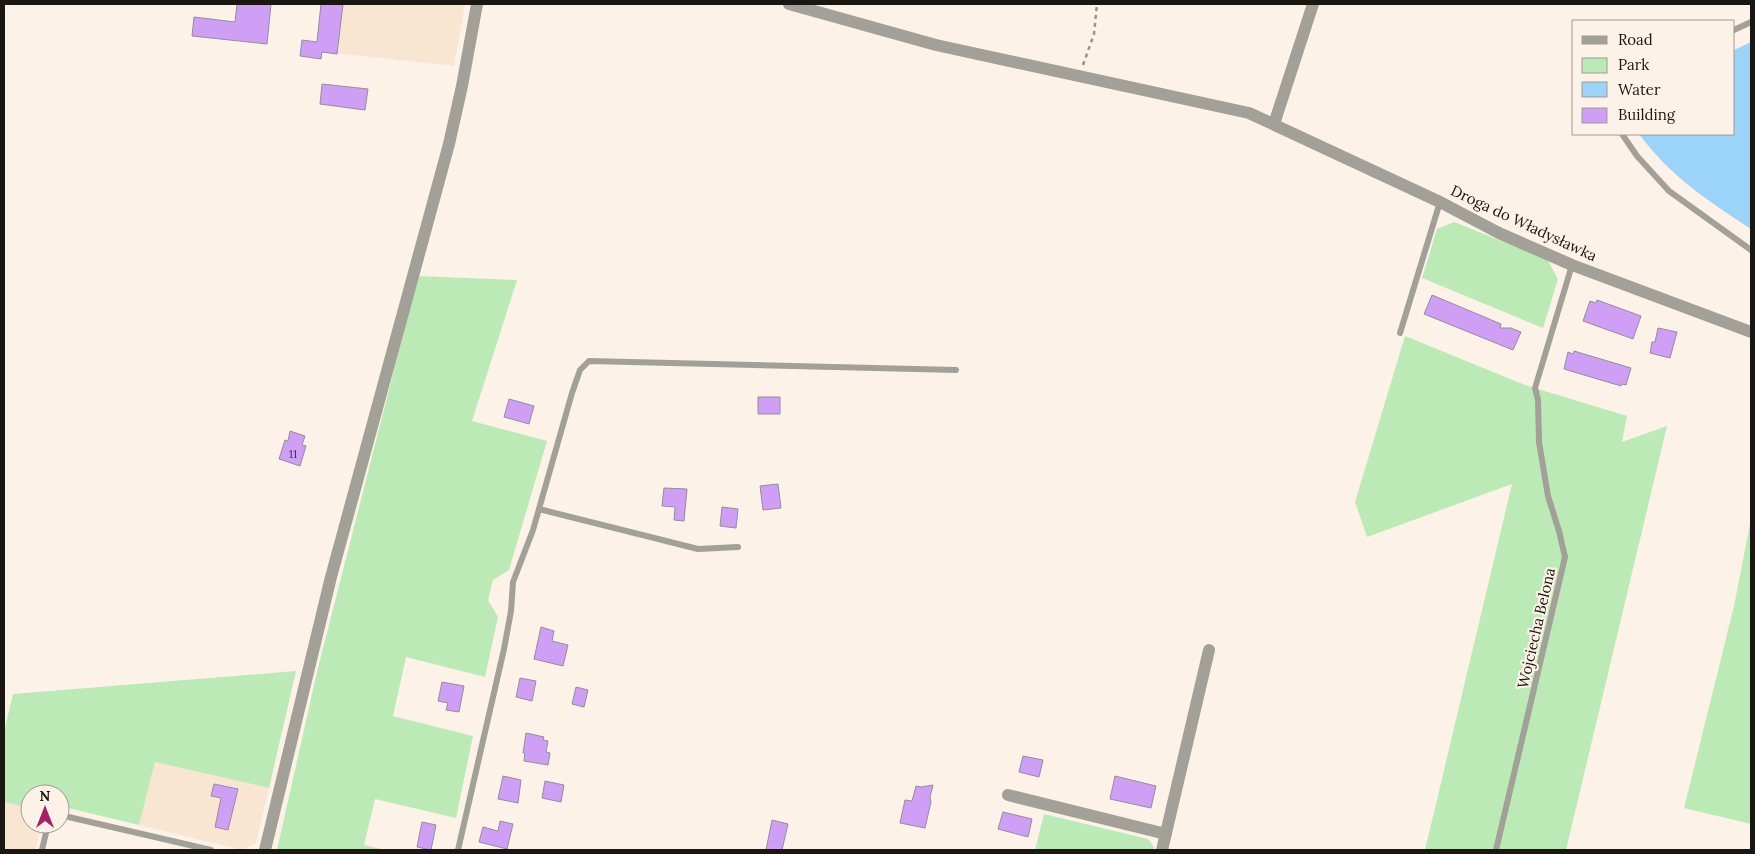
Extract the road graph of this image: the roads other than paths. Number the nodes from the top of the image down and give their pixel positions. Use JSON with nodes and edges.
{"nodes":[{"id":1,"x":477,"y":4,"type":"edge"},
{"id":2,"x":789,"y":4,"type":"edge"},
{"id":3,"x":1313,"y":4,"type":"edge"},
{"id":4,"x":1751,"y":22,"type":"edge"},
{"id":5,"x":1735,"y":30,"type":"edge"},
{"id":6,"x":1274,"y":124,"type":"junction"},
{"id":7,"x":1623,"y":135,"type":"edge"},
{"id":8,"x":1440,"y":202,"type":"junction"},
{"id":9,"x":1751,"y":250,"type":"edge"},
{"id":10,"x":1572,"y":265,"type":"junction"},
{"id":11,"x":1751,"y":332,"type":"edge"},
{"id":12,"x":1400,"y":333,"type":"dead end"},
{"id":13,"x":956,"y":370,"type":"dead end"},
{"id":14,"x":539,"y":509,"type":"junction"},
{"id":15,"x":738,"y":547,"type":"dead end"},
{"id":16,"x":1209,"y":650,"type":"dead end"},
{"id":17,"x":1008,"y":795,"type":"dead end"},
{"id":18,"x":70,"y":817,"type":"edge"},
{"id":19,"x":46,"y":834,"type":"edge"},
{"id":20,"x":1166,"y":834,"type":"junction"},
{"id":21,"x":42,"y":850,"type":"edge"},
{"id":22,"x":211,"y":850,"type":"edge"},
{"id":23,"x":265,"y":850,"type":"edge"},
{"id":24,"x":458,"y":850,"type":"edge"},
{"id":25,"x":1162,"y":850,"type":"edge"},
{"id":26,"x":1496,"y":850,"type":"edge"}],
"edges":[{"from":1,"to":23,"type":"street"},
{"from":2,"to":6,"type":"street","name":"Droga do Władysławka"},
{"from":3,"to":6,"type":"street"},
{"from":4,"to":5,"type":"lane"},
{"from":6,"to":8,"type":"street","name":"Droga do Władysławka"},
{"from":7,"to":9,"type":"lane"},
{"from":8,"to":10,"type":"street","name":"Droga do Władysławka"},
{"from":8,"to":12,"type":"lane"},
{"from":10,"to":11,"type":"street","name":"Droga do Władysławka"},
{"from":10,"to":26,"type":"lane","name":"Wojciecha Belona"},
{"from":13,"to":14,"type":"lane"},
{"from":14,"to":15,"type":"lane"},
{"from":14,"to":24,"type":"lane"},
{"from":16,"to":20,"type":"street"},
{"from":17,"to":20,"type":"street"},
{"from":18,"to":22,"type":"lane"},
{"from":19,"to":21,"type":"lane"},
{"from":20,"to":25,"type":"street"}]}
